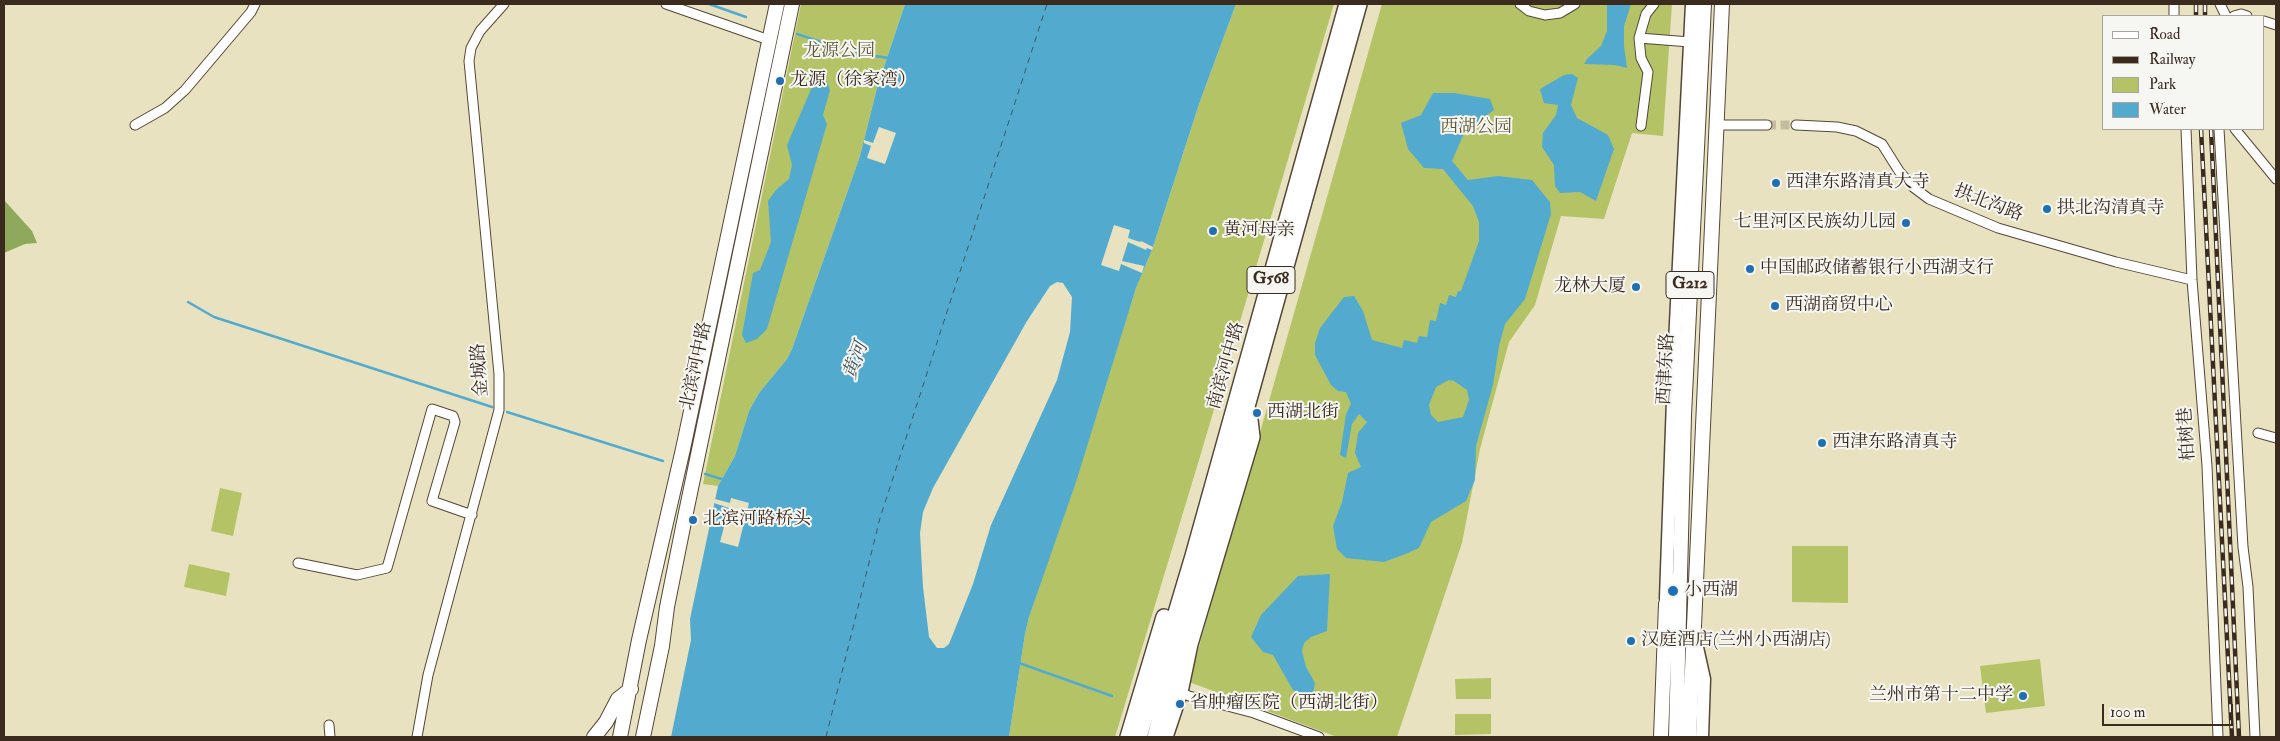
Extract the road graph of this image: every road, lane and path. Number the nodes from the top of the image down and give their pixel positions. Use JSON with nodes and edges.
{"nodes":[{"id":1,"x":255,"y":4,"type":"edge"},
{"id":2,"x":504,"y":4,"type":"edge"},
{"id":3,"x":666,"y":4,"type":"edge"},
{"id":4,"x":776,"y":4,"type":"edge"},
{"id":5,"x":792,"y":4,"type":"edge"},
{"id":6,"x":1347,"y":4,"type":"edge"},
{"id":7,"x":1359,"y":4,"type":"edge"},
{"id":8,"x":1520,"y":4,"type":"edge"},
{"id":9,"x":1575,"y":4,"type":"edge"},
{"id":10,"x":1654,"y":4,"type":"edge"},
{"id":11,"x":1692,"y":4,"type":"edge"},
{"id":12,"x":1704,"y":4,"type":"edge"},
{"id":13,"x":1722,"y":4,"type":"edge"},
{"id":14,"x":1639,"y":38,"type":"junction"},
{"id":15,"x":769,"y":40,"type":"junction"},
{"id":16,"x":1690,"y":42,"type":"junction"},
{"id":17,"x":135,"y":124,"type":"dead end"},
{"id":18,"x":1715,"y":125,"type":"junction"},
{"id":19,"x":1767,"y":125,"type":"tunnel mouth"},
{"id":20,"x":1796,"y":125,"type":"tunnel mouth"},
{"id":21,"x":1641,"y":126,"type":"dead end"},
{"id":22,"x":2186,"y":130,"type":"edge"},
{"id":23,"x":2219,"y":130,"type":"edge"},
{"id":24,"x":2236,"y":130,"type":"edge"},
{"id":25,"x":2276,"y":180,"type":"edge"},
{"id":26,"x":2192,"y":280,"type":"junction"},
{"id":27,"x":1248,"y":403,"type":"junction"},
{"id":28,"x":2258,"y":433,"type":"dead end"},
{"id":29,"x":2276,"y":438,"type":"edge"},
{"id":30,"x":472,"y":514,"type":"junction"},
{"id":31,"x":1193,"y":556,"type":"junction"},
{"id":32,"x":298,"y":563,"type":"dead end"},
{"id":33,"x":1679,"y":566,"type":"junction"},
{"id":34,"x":1666,"y":604,"type":"junction"},
{"id":35,"x":667,"y":608,"type":"junction"},
{"id":36,"x":1694,"y":628,"type":"junction"},
{"id":37,"x":631,"y":689,"type":"junction"},
{"id":38,"x":1180,"y":692,"type":"junction"},
{"id":39,"x":329,"y":725,"type":"dead end"},
{"id":40,"x":330,"y":737,"type":"edge"},
{"id":41,"x":417,"y":737,"type":"edge"},
{"id":42,"x":594,"y":737,"type":"edge"},
{"id":43,"x":620,"y":737,"type":"edge"},
{"id":44,"x":634,"y":737,"type":"edge"},
{"id":45,"x":643,"y":737,"type":"edge"},
{"id":46,"x":1128,"y":737,"type":"edge"},
{"id":47,"x":1139,"y":737,"type":"edge"},
{"id":48,"x":1155,"y":737,"type":"edge"},
{"id":49,"x":1164,"y":737,"type":"edge"},
{"id":50,"x":1170,"y":737,"type":"edge"},
{"id":51,"x":1319,"y":737,"type":"edge"},
{"id":52,"x":1661,"y":737,"type":"edge"},
{"id":53,"x":1676,"y":737,"type":"edge"},
{"id":54,"x":1689,"y":737,"type":"edge"},
{"id":55,"x":1702,"y":737,"type":"edge"},
{"id":56,"x":2218,"y":737,"type":"edge"},
{"id":57,"x":2255,"y":737,"type":"edge"}],
"edges":[{"from":1,"to":17,"type":"street"},
{"from":2,"to":30,"type":"street","name":"金城路"},
{"from":3,"to":15,"type":"street"},
{"from":4,"to":15,"type":"main road","name":"北滨河中路"},
{"from":5,"to":35,"type":"main road","name":"北滨河中路"},
{"from":6,"to":31,"type":"highway","name":"南滨河中路","number":"G568"},
{"from":7,"to":27,"type":"highway","name":"南滨河中路","number":"G568"},
{"from":8,"to":9,"type":"street"},
{"from":10,"to":14,"type":"street"},
{"from":11,"to":16,"type":"street","name":"西津东路"},
{"from":12,"to":33,"type":"main road","name":"西津东路","number":"G212"},
{"from":13,"to":18,"type":"main road","name":"西津东路","number":"G212"},
{"from":14,"to":16,"type":"street"},
{"from":14,"to":21,"type":"street"},
{"from":15,"to":37,"type":"main road","name":"北滨河中路"},
{"from":16,"to":34,"type":"street","name":"西津东路"},
{"from":18,"to":19,"type":"street"},
{"from":18,"to":36,"type":"main road","name":"西津东路","number":"G212"},
{"from":20,"to":26,"type":"street","name":"拱北沟路"},
{"from":22,"to":26,"type":"street","name":"柏树巷"},
{"from":23,"to":57,"type":"street"},
{"from":24,"to":25,"type":"street"},
{"from":26,"to":56,"type":"street","name":"柏树巷"},
{"from":27,"to":38,"type":"highway"},
{"from":27,"to":48,"type":"highway","name":"南滨河中路","number":"G568"},
{"from":28,"to":29,"type":"street"},
{"from":30,"to":32,"type":"street"},
{"from":30,"to":41,"type":"street","name":"金城路"},
{"from":31,"to":46,"type":"highway"},
{"from":31,"to":47,"type":"highway","name":"南滨河中路","number":"G568"},
{"from":33,"to":34,"type":"main road"},
{"from":33,"to":53,"type":"main road","name":"西津东路"},
{"from":34,"to":52,"type":"main road"},
{"from":35,"to":44,"type":"main road"},
{"from":35,"to":45,"type":"main road","name":"北滨河中路"},
{"from":36,"to":54,"type":"main road","name":"西津东路","number":"G212"},
{"from":36,"to":55,"type":"street","name":"西津东路"},
{"from":37,"to":42,"type":"main road"},
{"from":37,"to":43,"type":"main road","name":"北滨河中路"},
{"from":38,"to":49,"type":"highway"},
{"from":38,"to":50,"type":"street"},
{"from":38,"to":51,"type":"street"},
{"from":39,"to":40,"type":"street"}]}
